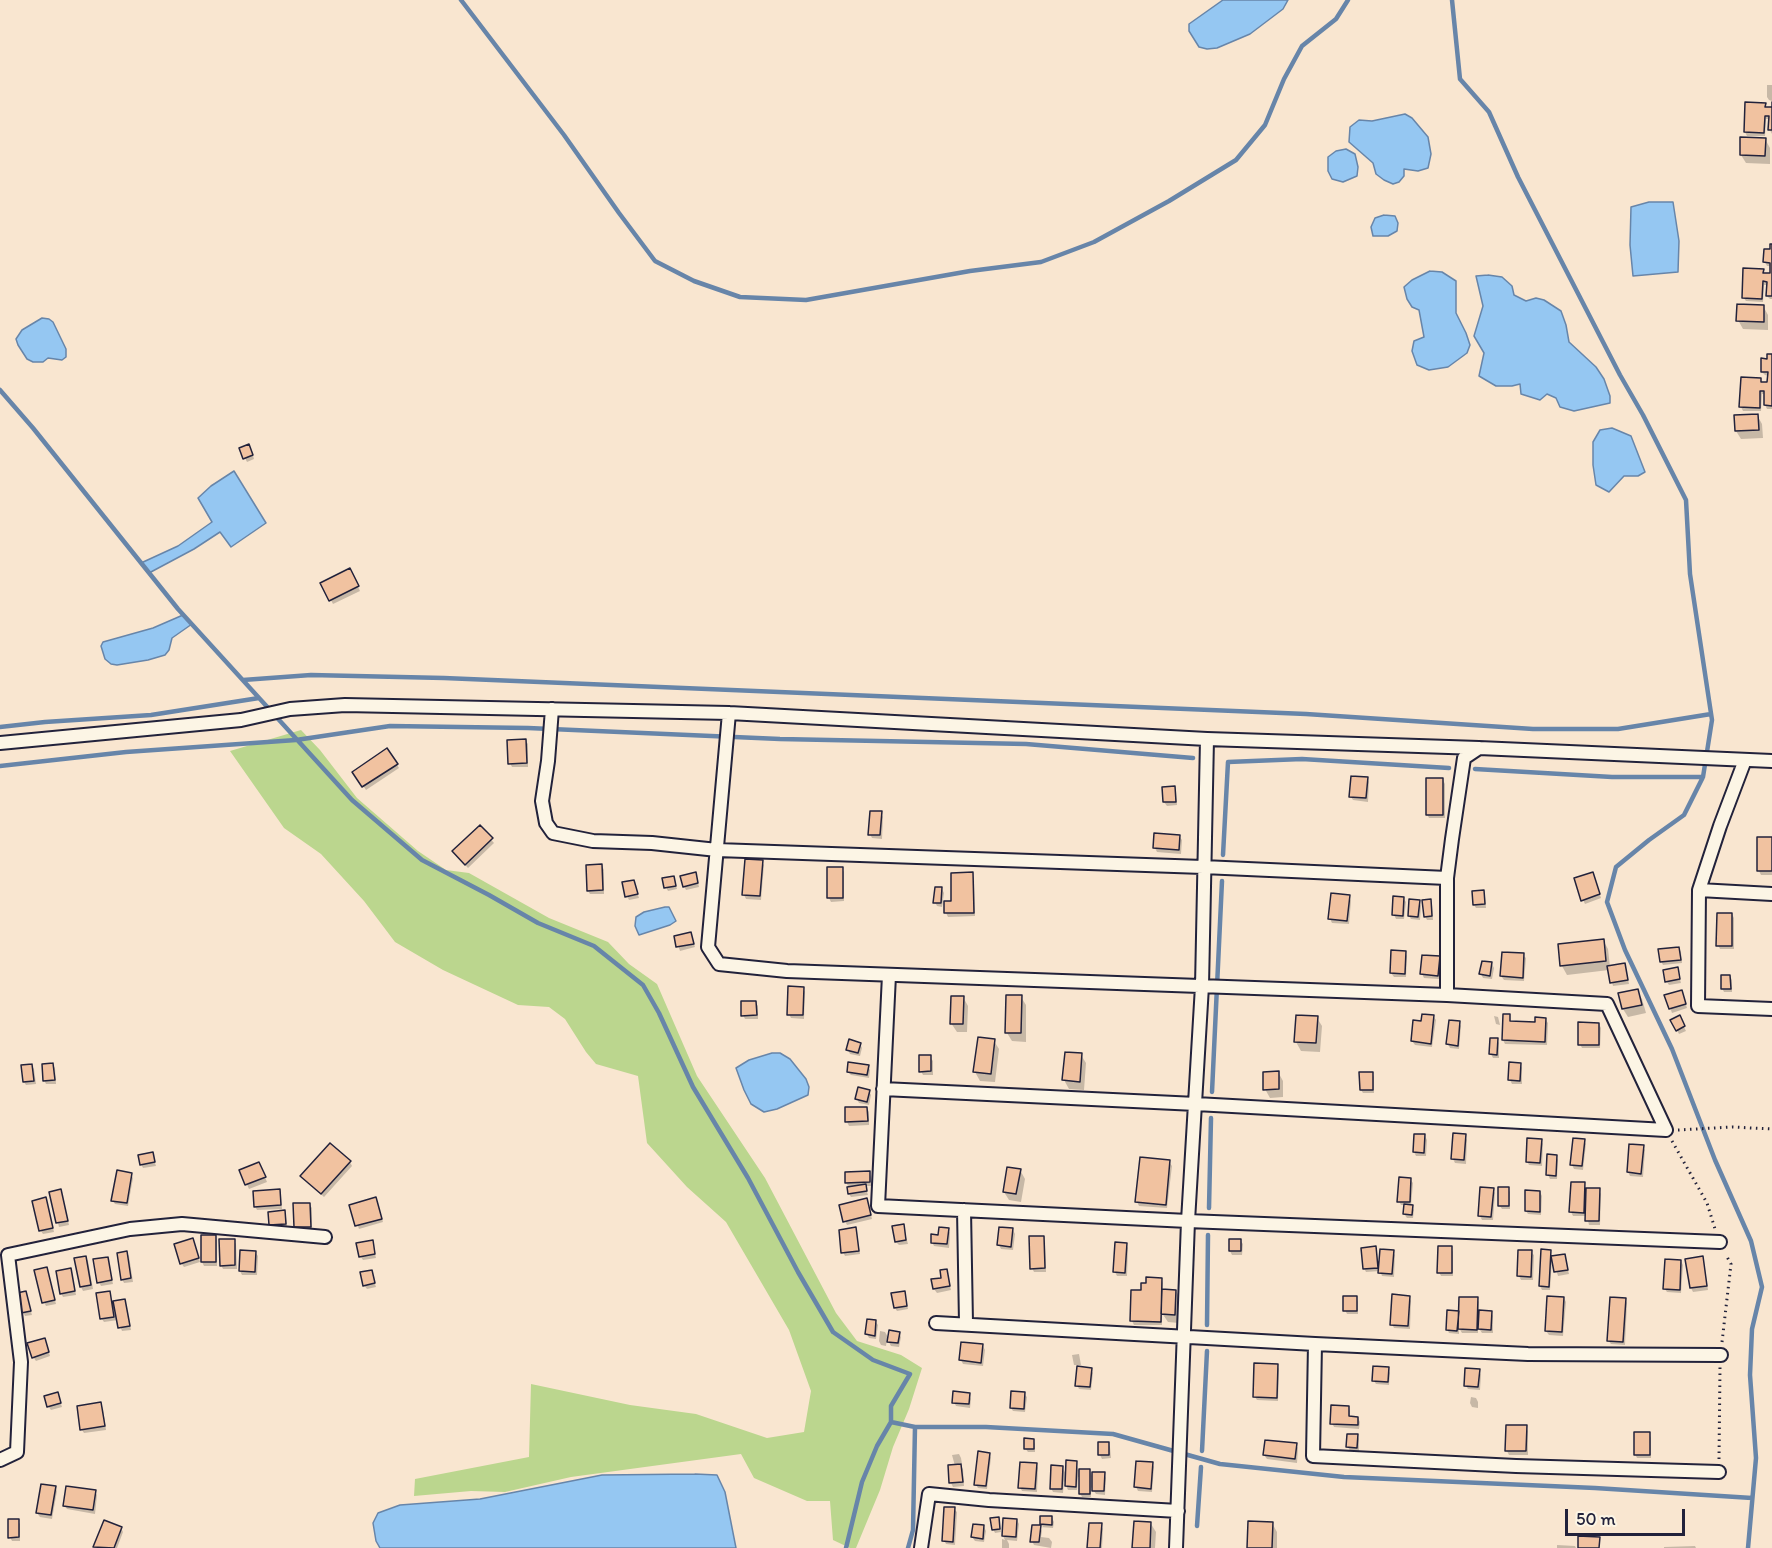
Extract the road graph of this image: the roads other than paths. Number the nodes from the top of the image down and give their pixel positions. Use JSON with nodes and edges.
{"nodes":[{"id":1,"x":552,"y":709,"type":"junction"},
{"id":2,"x":729,"y":713,"type":"junction"},
{"id":3,"x":1207,"y":739,"type":"junction"},
{"id":4,"x":0,"y":743,"type":"edge"},
{"id":5,"x":1479,"y":748,"type":"junction"},
{"id":6,"x":1745,"y":760,"type":"junction"},
{"id":7,"x":1772,"y":761,"type":"edge"},
{"id":8,"x":717,"y":850,"type":"junction"},
{"id":9,"x":1203,"y":867,"type":"junction"},
{"id":10,"x":1447,"y":878,"type":"junction"},
{"id":11,"x":1699,"y":890,"type":"junction"},
{"id":12,"x":1772,"y":894,"type":"edge"},
{"id":13,"x":889,"y":975,"type":"junction"},
{"id":14,"x":1202,"y":986,"type":"junction"},
{"id":15,"x":1447,"y":995,"type":"junction"},
{"id":16,"x":1772,"y":1009,"type":"edge"},
{"id":17,"x":883,"y":1089,"type":"junction"},
{"id":18,"x":1196,"y":1104,"type":"junction"},
{"id":19,"x":964,"y":1210,"type":"junction"},
{"id":20,"x":1188,"y":1221,"type":"junction"},
{"id":21,"x":325,"y":1237,"type":"dead end"},
{"id":22,"x":1720,"y":1242,"type":"road end"},
{"id":23,"x":936,"y":1323,"type":"dead end"},
{"id":24,"x":966,"y":1323,"type":"junction"},
{"id":25,"x":1185,"y":1336,"type":"junction"},
{"id":26,"x":1315,"y":1344,"type":"junction"},
{"id":27,"x":1721,"y":1355,"type":"road end"},
{"id":28,"x":0,"y":1460,"type":"edge"},
{"id":29,"x":1719,"y":1472,"type":"road end"},
{"id":30,"x":1178,"y":1511,"type":"junction"},
{"id":31,"x":921,"y":1548,"type":"edge"},
{"id":32,"x":1176,"y":1548,"type":"edge"}],
"edges":[{"from":1,"to":2,"type":"street"},
{"from":1,"to":4,"type":"street"},
{"from":1,"to":8,"type":"street"},
{"from":2,"to":3,"type":"street"},
{"from":2,"to":8,"type":"street"},
{"from":3,"to":5,"type":"street"},
{"from":3,"to":9,"type":"street"},
{"from":5,"to":6,"type":"street"},
{"from":5,"to":10,"type":"street"},
{"from":6,"to":7,"type":"street"},
{"from":6,"to":11,"type":"street"},
{"from":8,"to":9,"type":"street"},
{"from":8,"to":13,"type":"street"},
{"from":9,"to":10,"type":"street"},
{"from":9,"to":14,"type":"street"},
{"from":10,"to":15,"type":"street"},
{"from":11,"to":12,"type":"street"},
{"from":11,"to":16,"type":"street"},
{"from":13,"to":14,"type":"street"},
{"from":13,"to":17,"type":"street"},
{"from":14,"to":15,"type":"street"},
{"from":14,"to":18,"type":"street"},
{"from":15,"to":18,"type":"street"},
{"from":17,"to":18,"type":"street"},
{"from":17,"to":19,"type":"street"},
{"from":18,"to":20,"type":"street"},
{"from":19,"to":20,"type":"street"},
{"from":19,"to":24,"type":"street"},
{"from":20,"to":22,"type":"street"},
{"from":20,"to":25,"type":"street"},
{"from":21,"to":28,"type":"street"},
{"from":23,"to":24,"type":"street"},
{"from":24,"to":25,"type":"street"},
{"from":25,"to":26,"type":"street"},
{"from":25,"to":30,"type":"street"},
{"from":26,"to":27,"type":"street"},
{"from":26,"to":29,"type":"street"},
{"from":30,"to":31,"type":"street"},
{"from":30,"to":32,"type":"street"}]}
